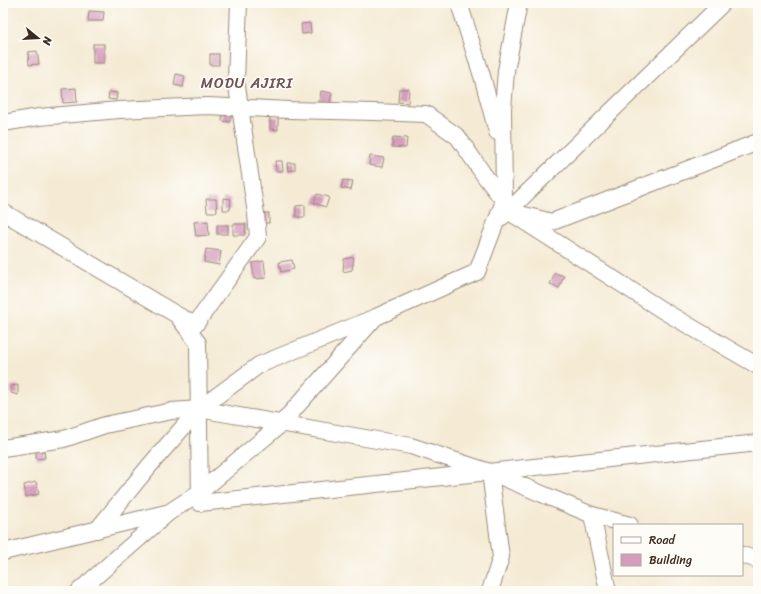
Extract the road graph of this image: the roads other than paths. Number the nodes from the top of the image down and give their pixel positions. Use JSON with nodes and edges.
{"nodes":[{"id":1,"x":239,"y":3,"type":"edge"},
{"id":2,"x":459,"y":3,"type":"edge"},
{"id":3,"x":519,"y":3,"type":"edge"},
{"id":4,"x":723,"y":3,"type":"edge"},
{"id":5,"x":240,"y":107,"type":"junction"},
{"id":6,"x":3,"y":123,"type":"edge"},
{"id":7,"x":758,"y":142,"type":"edge"},
{"id":8,"x":503,"y":169,"type":"junction"},
{"id":9,"x":506,"y":206,"type":"junction"},
{"id":10,"x":3,"y":212,"type":"edge"},
{"id":11,"x":177,"y":315,"type":"junction"},
{"id":12,"x":376,"y":317,"type":"junction"},
{"id":13,"x":758,"y":366,"type":"edge"},
{"id":14,"x":199,"y":410,"type":"junction"},
{"id":15,"x":281,"y":424,"type":"junction"},
{"id":16,"x":758,"y":442,"type":"edge"},
{"id":17,"x":3,"y":448,"type":"edge"},
{"id":18,"x":490,"y":472,"type":"junction"},
{"id":19,"x":200,"y":498,"type":"junction"},
{"id":20,"x":168,"y":513,"type":"junction"},
{"id":21,"x":592,"y":515,"type":"junction"},
{"id":22,"x":626,"y":524,"type":"edge"},
{"id":23,"x":97,"y":530,"type":"junction"},
{"id":24,"x":3,"y":552,"type":"edge"},
{"id":25,"x":743,"y":555,"type":"edge"},
{"id":26,"x":758,"y":560,"type":"edge"},
{"id":27,"x":79,"y":591,"type":"edge"},
{"id":28,"x":490,"y":591,"type":"edge"},
{"id":29,"x":608,"y":591,"type":"edge"}],
"edges":[{"from":1,"to":5,"type":"street"},
{"from":2,"to":8,"type":"street"},
{"from":3,"to":8,"type":"street"},
{"from":4,"to":9,"type":"street"},
{"from":5,"to":6,"type":"street"},
{"from":5,"to":9,"type":"street"},
{"from":5,"to":11,"type":"street"},
{"from":7,"to":9,"type":"street"},
{"from":8,"to":9,"type":"street"},
{"from":9,"to":12,"type":"street"},
{"from":9,"to":13,"type":"street"},
{"from":10,"to":11,"type":"street"},
{"from":11,"to":14,"type":"street"},
{"from":12,"to":14,"type":"street"},
{"from":12,"to":15,"type":"street"},
{"from":14,"to":15,"type":"street"},
{"from":14,"to":17,"type":"street"},
{"from":14,"to":19,"type":"street"},
{"from":14,"to":23,"type":"street"},
{"from":15,"to":18,"type":"street"},
{"from":15,"to":19,"type":"street"},
{"from":16,"to":18,"type":"street"},
{"from":18,"to":19,"type":"street"},
{"from":18,"to":21,"type":"street"},
{"from":18,"to":28,"type":"street"},
{"from":19,"to":20,"type":"street"},
{"from":20,"to":23,"type":"street"},
{"from":20,"to":27,"type":"street"},
{"from":21,"to":22,"type":"street"},
{"from":21,"to":29,"type":"street"},
{"from":23,"to":24,"type":"street"},
{"from":25,"to":26,"type":"street"}]}
